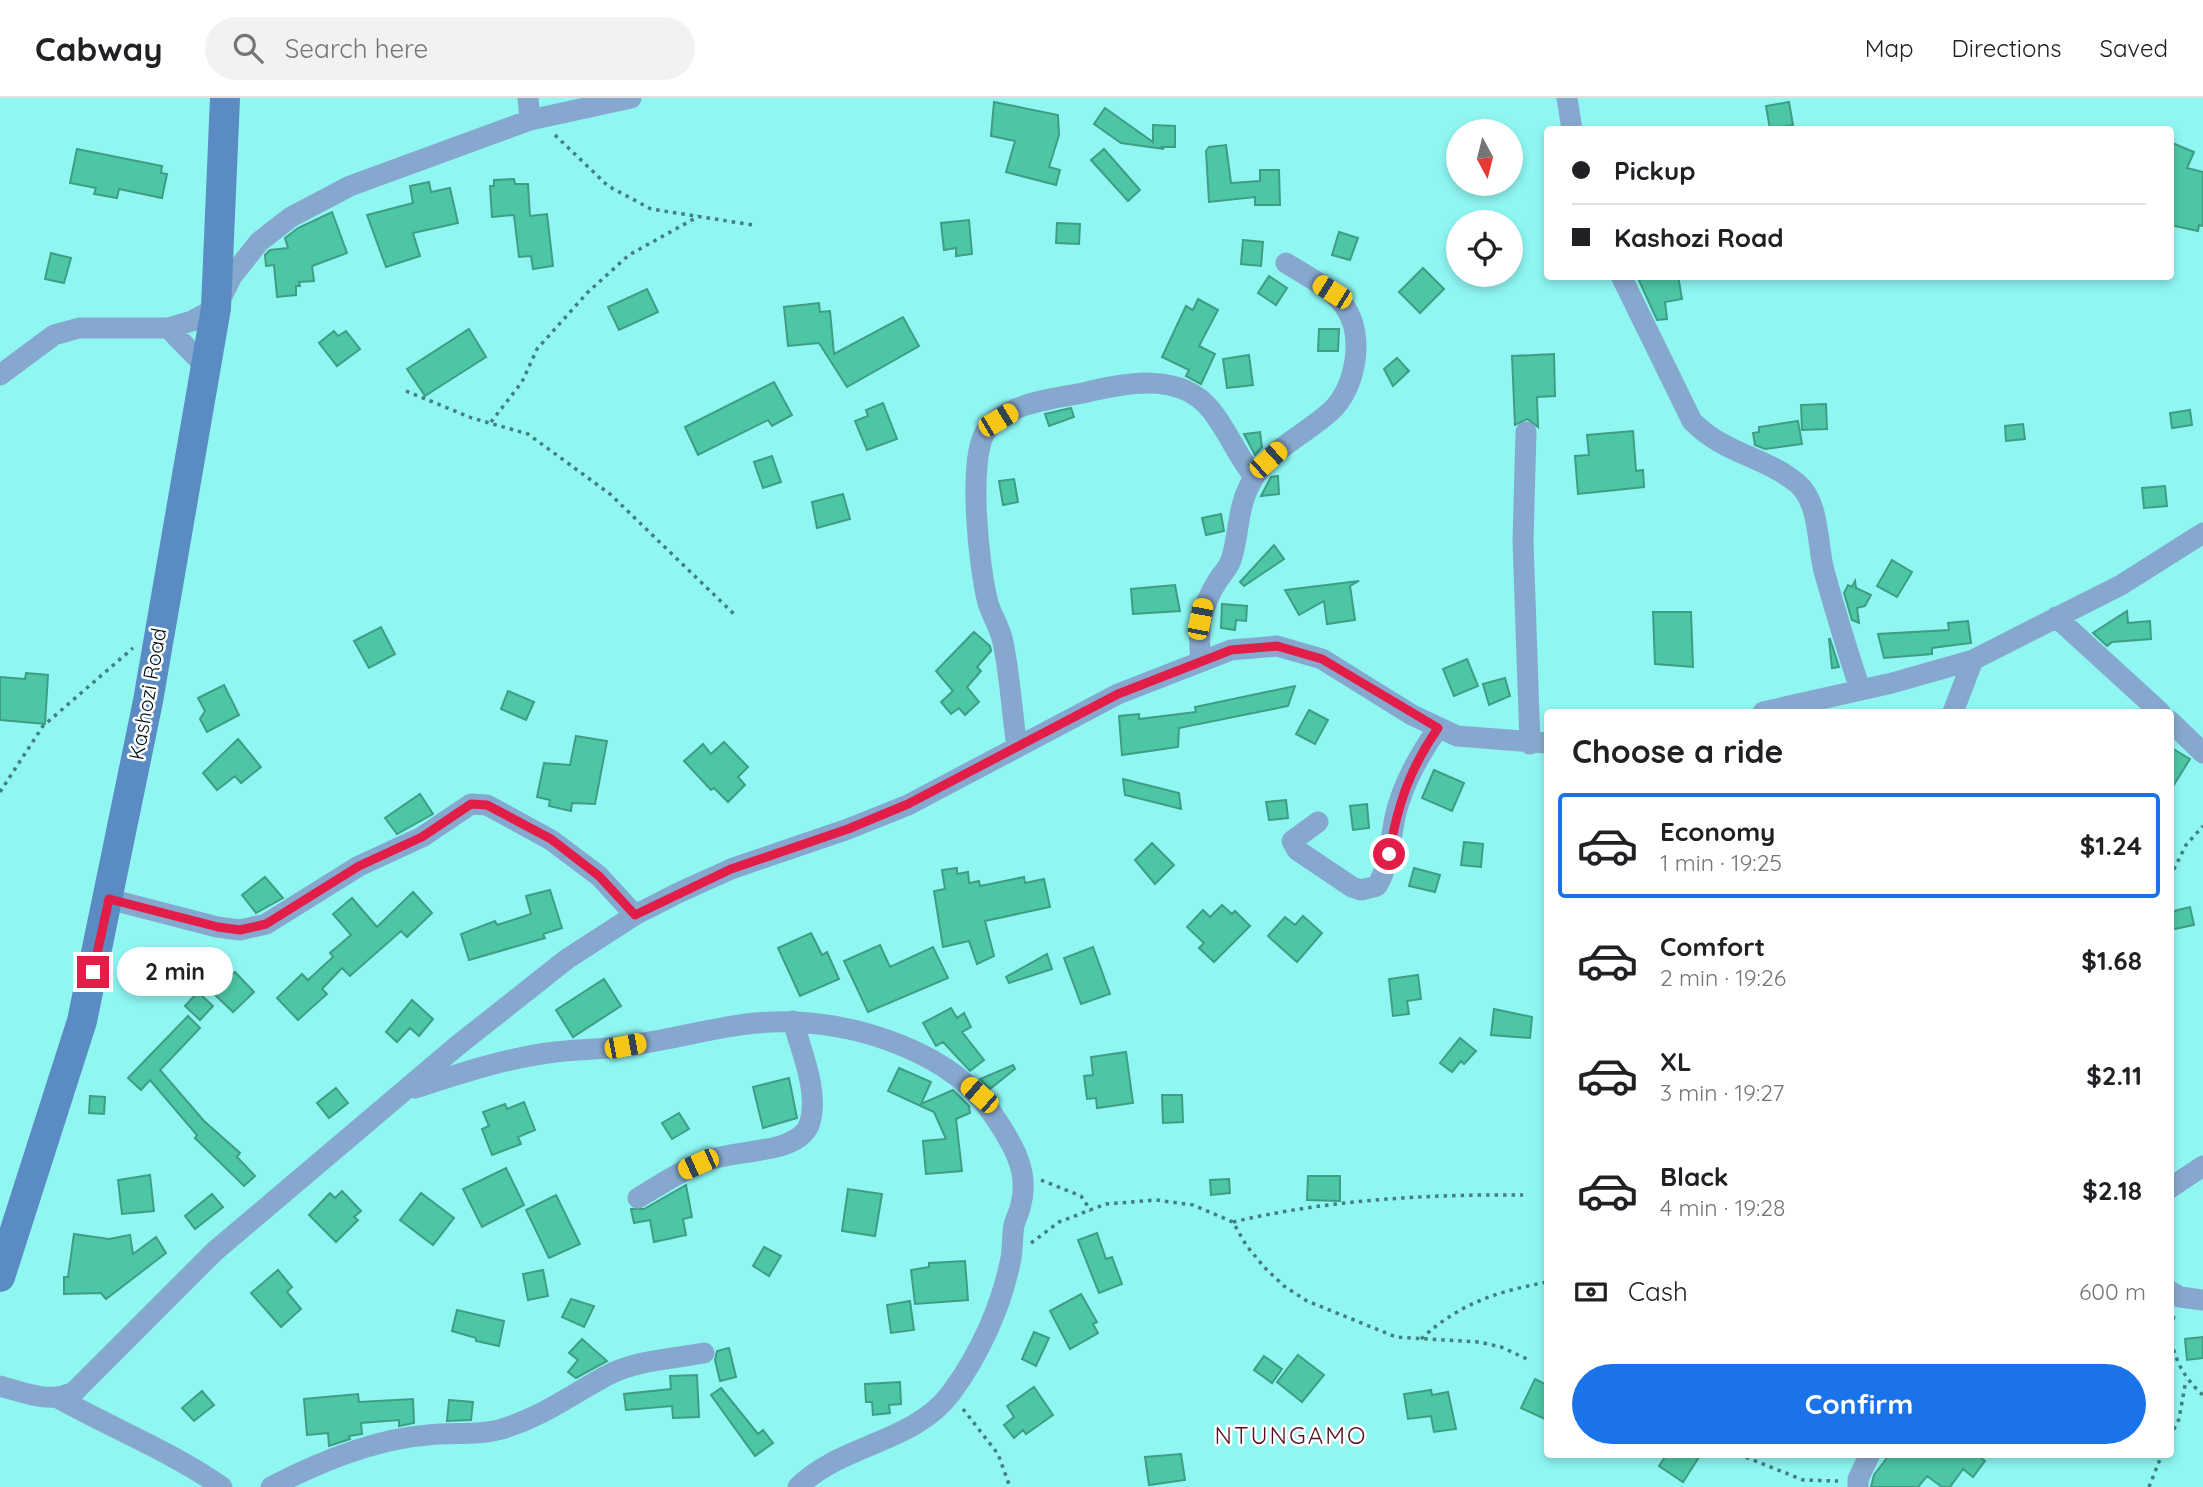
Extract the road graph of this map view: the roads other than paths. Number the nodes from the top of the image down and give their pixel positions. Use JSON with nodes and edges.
{"nodes":[{"id":1,"x":225,"y":98,"type":"edge"},
{"id":2,"x":528,"y":98,"type":"edge"},
{"id":3,"x":631,"y":98,"type":"edge"},
{"id":4,"x":1567,"y":98,"type":"edge"},
{"id":5,"x":533,"y":119,"type":"junction"},
{"id":6,"x":1571,"y":126,"type":"edge"},
{"id":7,"x":1286,"y":263,"type":"dead end"},
{"id":8,"x":1623,"y":280,"type":"edge"},
{"id":9,"x":216,"y":308,"type":"junction"},
{"id":10,"x":168,"y":328,"type":"junction"},
{"id":11,"x":205,"y":366,"type":"junction"},
{"id":12,"x":0,"y":375,"type":"edge"},
{"id":13,"x":1525,"y":432,"type":"dead end"},
{"id":14,"x":1254,"y":477,"type":"junction"},
{"id":15,"x":2203,"y":533,"type":"edge"},
{"id":16,"x":2056,"y":617,"type":"junction"},
{"id":17,"x":1201,"y":660,"type":"junction"},
{"id":18,"x":1973,"y":660,"type":"junction"},
{"id":19,"x":1860,"y":689,"type":"junction"},
{"id":20,"x":1776,"y":709,"type":"edge"},
{"id":21,"x":1954,"y":709,"type":"edge"},
{"id":22,"x":2157,"y":709,"type":"edge"},
{"id":23,"x":2174,"y":725,"type":"edge"},
{"id":24,"x":1438,"y":728,"type":"junction"},
{"id":25,"x":1539,"y":743,"type":"edge"},
{"id":26,"x":1017,"y":747,"type":"junction"},
{"id":27,"x":2203,"y":753,"type":"edge"},
{"id":28,"x":1318,"y":822,"type":"dead end"},
{"id":29,"x":109,"y":899,"type":"junction"},
{"id":30,"x":635,"y":915,"type":"junction"},
{"id":31,"x":793,"y":1021,"type":"junction"},
{"id":32,"x":406,"y":1090,"type":"junction"},
{"id":33,"x":2203,"y":1166,"type":"edge"},
{"id":34,"x":2174,"y":1185,"type":"edge"},
{"id":35,"x":638,"y":1198,"type":"dead end"},
{"id":36,"x":0,"y":1277,"type":"edge"},
{"id":37,"x":2175,"y":1294,"type":"edge"},
{"id":38,"x":2203,"y":1300,"type":"edge"},
{"id":39,"x":704,"y":1353,"type":"dead end"},
{"id":40,"x":0,"y":1386,"type":"edge"},
{"id":41,"x":60,"y":1399,"type":"junction"},
{"id":42,"x":1868,"y":1458,"type":"edge"},
{"id":43,"x":1858,"y":1483,"type":"edge"},
{"id":44,"x":222,"y":1487,"type":"edge"},
{"id":45,"x":271,"y":1487,"type":"edge"},
{"id":46,"x":798,"y":1487,"type":"edge"}],
"edges":[{"from":1,"to":9,"type":"main road","name":"Kashozi Road"},
{"from":2,"to":5,"type":"street"},
{"from":3,"to":5,"type":"street"},
{"from":4,"to":6,"type":"street"},
{"from":5,"to":9,"type":"street"},
{"from":7,"to":14,"type":"street"},
{"from":8,"to":19,"type":"street"},
{"from":9,"to":10,"type":"street"},
{"from":9,"to":11,"type":"main road","name":"Kashozi Road"},
{"from":10,"to":11,"type":"street"},
{"from":10,"to":12,"type":"street"},
{"from":11,"to":29,"type":"main road","name":"Kashozi Road"},
{"from":13,"to":25,"type":"street"},
{"from":14,"to":17,"type":"street"},
{"from":14,"to":26,"type":"street"},
{"from":15,"to":16,"type":"street"},
{"from":16,"to":18,"type":"street"},
{"from":16,"to":22,"type":"street"},
{"from":17,"to":24,"type":"street"},
{"from":17,"to":26,"type":"street"},
{"from":18,"to":19,"type":"street"},
{"from":18,"to":21,"type":"street"},
{"from":19,"to":20,"type":"street"},
{"from":23,"to":27,"type":"street"},
{"from":24,"to":25,"type":"street"},
{"from":24,"to":28,"type":"street"},
{"from":26,"to":30,"type":"street"},
{"from":29,"to":30,"type":"street"},
{"from":29,"to":36,"type":"main road","name":"Kashozi Road"},
{"from":30,"to":32,"type":"street"},
{"from":31,"to":32,"type":"street"},
{"from":31,"to":35,"type":"street"},
{"from":31,"to":46,"type":"street"},
{"from":32,"to":41,"type":"street"},
{"from":33,"to":34,"type":"street"},
{"from":37,"to":38,"type":"street"},
{"from":39,"to":45,"type":"street"},
{"from":40,"to":41,"type":"street"},
{"from":41,"to":44,"type":"street"},
{"from":42,"to":43,"type":"street"}]}
